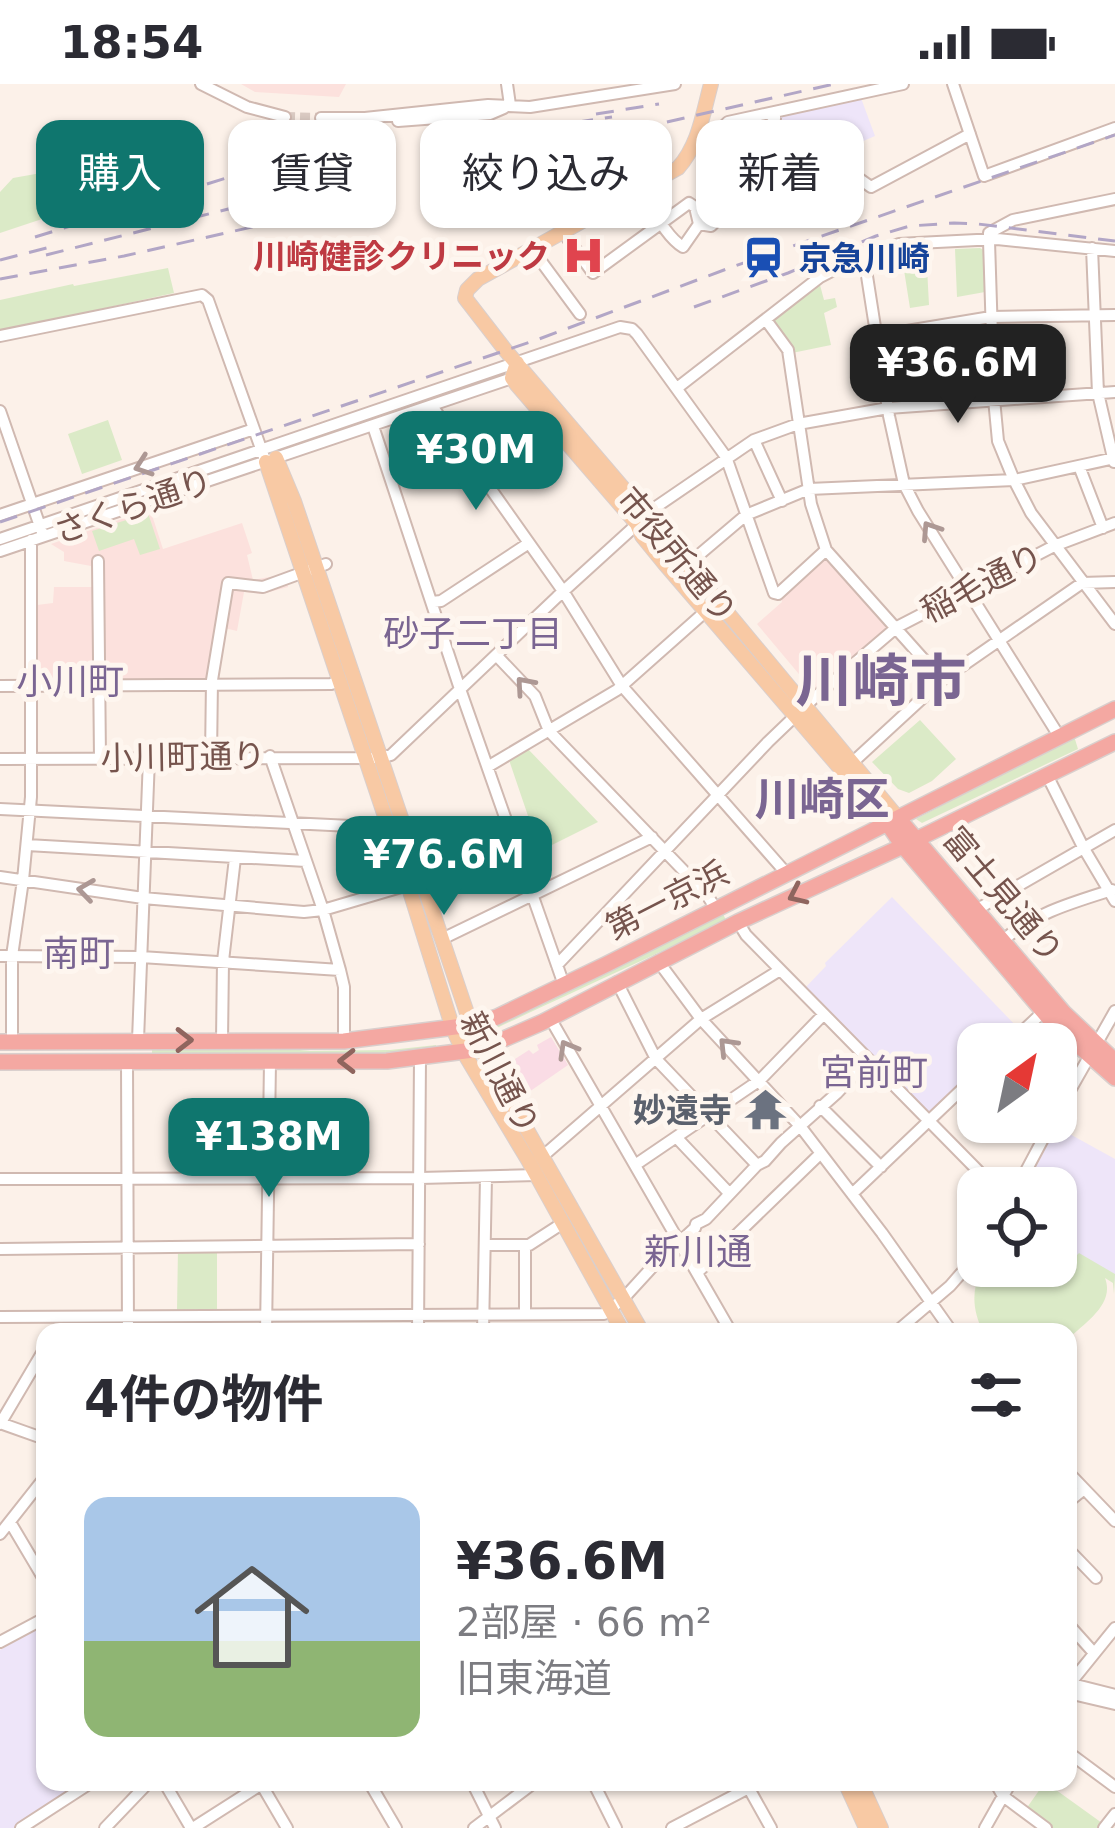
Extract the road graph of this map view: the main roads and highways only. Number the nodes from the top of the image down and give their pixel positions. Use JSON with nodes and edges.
{"nodes":[{"id":1,"x":711,"y":84,"type":"edge"},
{"id":2,"x":269,"y":454,"type":"road end"},
{"id":3,"x":641,"y":520,"type":"junction"},
{"id":4,"x":315,"y":568,"type":"junction"},
{"id":5,"x":732,"y":632,"type":"junction"},
{"id":6,"x":1115,"y":709,"type":"edge"},
{"id":7,"x":799,"y":712,"type":"junction"},
{"id":8,"x":1090,"y":721,"type":"junction"},
{"id":9,"x":1111,"y":744,"type":"edge"},
{"id":10,"x":378,"y":757,"type":"junction"},
{"id":11,"x":893,"y":821,"type":"junction"},
{"id":12,"x":910,"y":842,"type":"junction"},
{"id":13,"x":471,"y":1025,"type":"junction"},
{"id":14,"x":453,"y":1029,"type":"junction"},
{"id":15,"x":6,"y":1042,"type":"edge"},
{"id":16,"x":472,"y":1051,"type":"junction"},
{"id":17,"x":1093,"y":1051,"type":"junction"},
{"id":18,"x":1115,"y":1061,"type":"edge"},
{"id":19,"x":0,"y":1062,"type":"edge"},
{"id":20,"x":1115,"y":1078,"type":"edge"},
{"id":21,"x":543,"y":1156,"type":"junction"},
{"id":22,"x":537,"y":1175,"type":"junction"},
{"id":23,"x":617,"y":1304,"type":"junction"},
{"id":24,"x":621,"y":1323,"type":"edge"},
{"id":25,"x":634,"y":1323,"type":"edge"},
{"id":26,"x":851,"y":1791,"type":"edge"},
{"id":27,"x":863,"y":1791,"type":"edge"},
{"id":28,"x":875,"y":1827,"type":"edge"}],
"edges":[{"from":1,"to":3,"type":"main road","name":"市役所通り"},
{"from":2,"to":4,"type":"main road","name":"新川通り"},
{"from":3,"to":5,"type":"main road","name":"市役所通り"},
{"from":3,"to":5,"type":"main road","name":"市役所通り"},
{"from":4,"to":10,"type":"main road","name":"新川通り"},
{"from":4,"to":10,"type":"main road","name":"新川通り"},
{"from":5,"to":7,"type":"main road","name":"市役所通り"},
{"from":6,"to":8,"type":"highway","name":"第一京浜"},
{"from":7,"to":11,"type":"main road","name":"市役所通り"},
{"from":7,"to":11,"type":"main road","name":"市役所通り"},
{"from":8,"to":9,"type":"highway"},
{"from":8,"to":11,"type":"highway","name":"第一京浜"},
{"from":9,"to":12,"type":"highway","name":"第一京浜"},
{"from":10,"to":13,"type":"main road","name":"新川通り"},
{"from":10,"to":14,"type":"main road","name":"新川通り"},
{"from":11,"to":12,"type":"highway","name":"富士見通り"},
{"from":11,"to":13,"type":"highway","name":"第一京浜"},
{"from":12,"to":16,"type":"highway","name":"第一京浜","one_way":true},
{"from":12,"to":17,"type":"highway","name":"富士見通り"},
{"from":12,"to":17,"type":"highway","name":"富士見通り"},
{"from":13,"to":14,"type":"highway","name":"第一京浜"},
{"from":13,"to":16,"type":"main road","name":"新川通り"},
{"from":15,"to":14,"type":"highway","name":"第一京浜","one_way":true},
{"from":14,"to":16,"type":"main road","name":"新川通り"},
{"from":16,"to":19,"type":"highway","name":"第一京浜","one_way":true},
{"from":16,"to":21,"type":"main road","name":"新川通り"},
{"from":16,"to":22,"type":"main road","name":"新川通り"},
{"from":17,"to":18,"type":"highway","name":"富士見通り"},
{"from":17,"to":20,"type":"highway","name":"富士見通り"},
{"from":21,"to":22,"type":"main road"},
{"from":21,"to":23,"type":"main road","name":"新川通り"},
{"from":22,"to":23,"type":"main road","name":"新川通り"},
{"from":23,"to":24,"type":"main road","name":"新川通り"},
{"from":23,"to":25,"type":"main road","name":"新川通り"},
{"from":26,"to":28,"type":"main road"},
{"from":27,"to":28,"type":"main road"}]}
